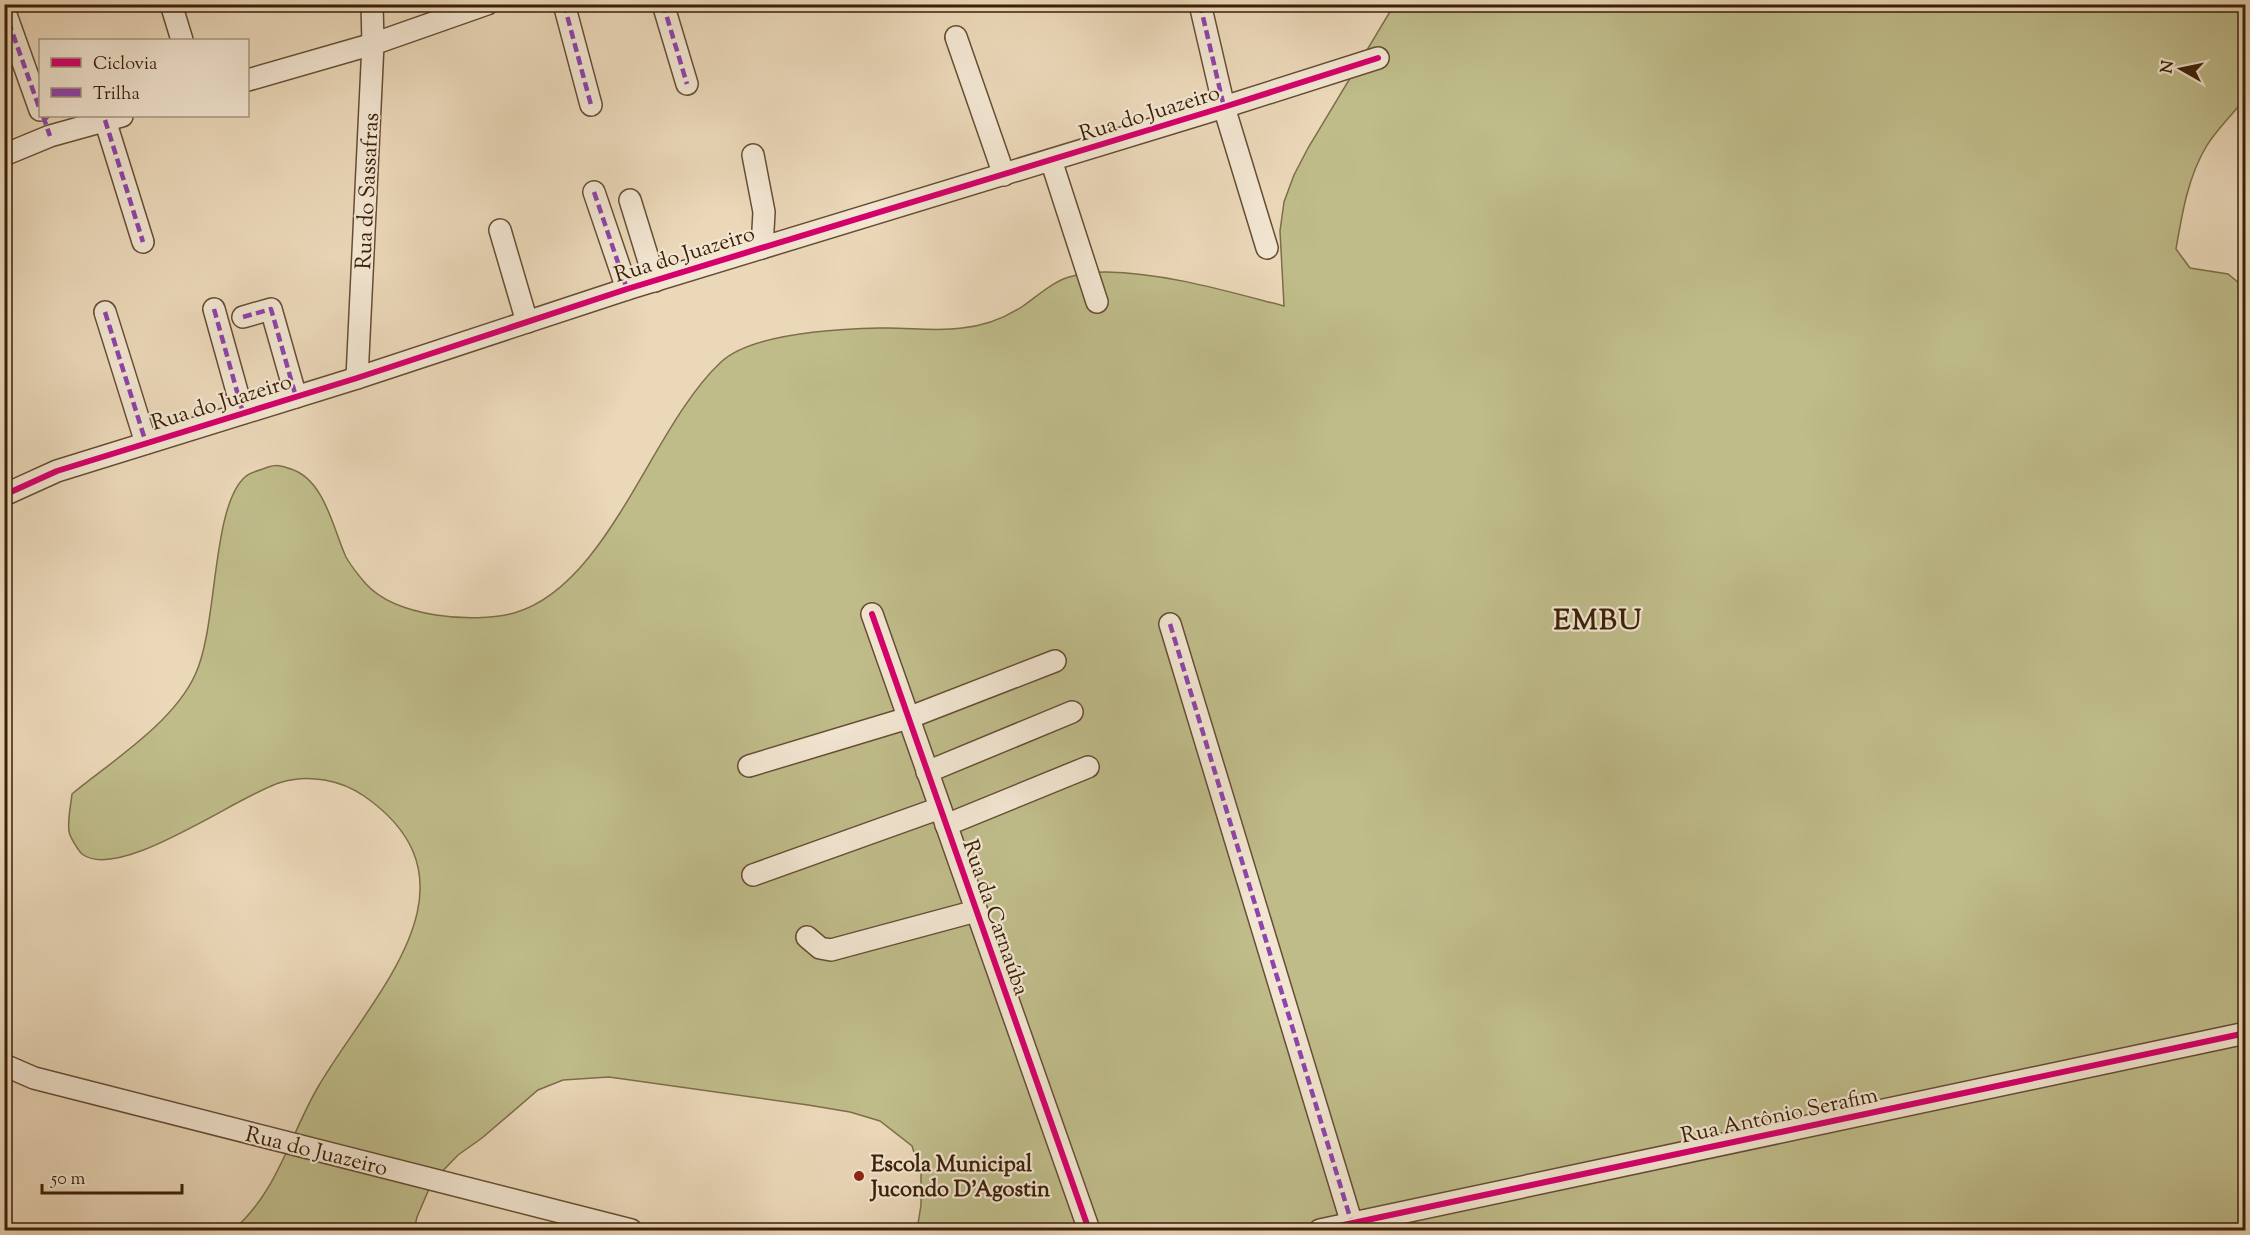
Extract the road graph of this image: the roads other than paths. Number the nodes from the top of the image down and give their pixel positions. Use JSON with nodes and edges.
{"nodes":[{"id":1,"x":171,"y":4,"type":"edge"},
{"id":2,"x":372,"y":4,"type":"edge"},
{"id":3,"x":487,"y":4,"type":"edge"},
{"id":4,"x":564,"y":4,"type":"edge"},
{"id":5,"x":663,"y":4,"type":"edge"},
{"id":6,"x":1200,"y":4,"type":"edge"},
{"id":7,"x":4,"y":9,"type":"edge"},
{"id":8,"x":956,"y":37,"type":"dead end"},
{"id":9,"x":182,"y":39,"type":"edge"},
{"id":10,"x":373,"y":44,"type":"junction"},
{"id":11,"x":1378,"y":58,"type":"dead end"},
{"id":12,"x":249,"y":80,"type":"edge"},
{"id":13,"x":687,"y":84,"type":"dead end"},
{"id":14,"x":591,"y":105,"type":"dead end"},
{"id":15,"x":39,"y":107,"type":"edge"},
{"id":16,"x":1224,"y":107,"type":"junction"},
{"id":17,"x":42,"y":117,"type":"edge"},
{"id":18,"x":114,"y":118,"type":"edge"},
{"id":19,"x":50,"y":136,"type":"junction"},
{"id":20,"x":4,"y":155,"type":"edge"},
{"id":21,"x":753,"y":155,"type":"dead end"},
{"id":22,"x":1051,"y":160,"type":"junction"},
{"id":23,"x":1004,"y":175,"type":"junction"},
{"id":24,"x":594,"y":192,"type":"dead end"},
{"id":25,"x":630,"y":200,"type":"dead end"},
{"id":26,"x":500,"y":230,"type":"dead end"},
{"id":27,"x":143,"y":243,"type":"dead end"},
{"id":28,"x":762,"y":248,"type":"junction"},
{"id":29,"x":1267,"y":248,"type":"dead end"},
{"id":30,"x":655,"y":281,"type":"junction"},
{"id":31,"x":627,"y":289,"type":"junction"},
{"id":32,"x":1097,"y":302,"type":"dead end"},
{"id":33,"x":214,"y":309,"type":"dead end"},
{"id":34,"x":105,"y":312,"type":"dead end"},
{"id":35,"x":243,"y":317,"type":"dead end"},
{"id":36,"x":527,"y":322,"type":"junction"},
{"id":37,"x":357,"y":378,"type":"junction"},
{"id":38,"x":296,"y":397,"type":"junction"},
{"id":39,"x":243,"y":413,"type":"junction"},
{"id":40,"x":146,"y":443,"type":"junction"},
{"id":41,"x":4,"y":495,"type":"edge"},
{"id":42,"x":872,"y":614,"type":"dead end"},
{"id":43,"x":1170,"y":624,"type":"dead end"},
{"id":44,"x":1055,"y":661,"type":"dead end"},
{"id":45,"x":1072,"y":712,"type":"dead end"},
{"id":46,"x":908,"y":718,"type":"junction"},
{"id":47,"x":748,"y":766,"type":"dead end"},
{"id":48,"x":1088,"y":767,"type":"dead end"},
{"id":49,"x":927,"y":772,"type":"junction"},
{"id":50,"x":943,"y":817,"type":"junction"},
{"id":51,"x":753,"y":875,"type":"dead end"},
{"id":52,"x":976,"y":911,"type":"junction"},
{"id":53,"x":807,"y":937,"type":"dead end"},
{"id":54,"x":2246,"y":1033,"type":"edge"},
{"id":55,"x":4,"y":1065,"type":"edge"},
{"id":56,"x":1352,"y":1224,"type":"junction"},
{"id":57,"x":632,"y":1230,"type":"edge"},
{"id":58,"x":1089,"y":1230,"type":"edge"},
{"id":59,"x":1320,"y":1230,"type":"edge"}],
"edges":[{"from":1,"to":9,"type":"street"},
{"from":2,"to":10,"type":"street","name":"Rua do Sassafras"},
{"from":3,"to":10,"type":"street"},
{"from":4,"to":14,"type":"street"},
{"from":5,"to":13,"type":"street"},
{"from":6,"to":16,"type":"street"},
{"from":7,"to":15,"type":"street"},
{"from":8,"to":23,"type":"street"},
{"from":10,"to":12,"type":"street"},
{"from":10,"to":37,"type":"street","name":"Rua do Sassafras"},
{"from":11,"to":16,"type":"street","name":"Rua do Juazeiro"},
{"from":16,"to":22,"type":"street","name":"Rua do Juazeiro"},
{"from":16,"to":29,"type":"street"},
{"from":17,"to":19,"type":"street"},
{"from":18,"to":19,"type":"street"},
{"from":18,"to":27,"type":"street"},
{"from":19,"to":20,"type":"street"},
{"from":21,"to":28,"type":"street"},
{"from":22,"to":23,"type":"street","name":"Rua do Juazeiro"},
{"from":22,"to":32,"type":"street"},
{"from":23,"to":28,"type":"street","name":"Rua do Juazeiro"},
{"from":24,"to":31,"type":"street"},
{"from":25,"to":30,"type":"street"},
{"from":26,"to":36,"type":"street"},
{"from":28,"to":30,"type":"street","name":"Rua do Juazeiro"},
{"from":30,"to":31,"type":"street","name":"Rua do Juazeiro"},
{"from":31,"to":36,"type":"street","name":"Rua do Juazeiro"},
{"from":33,"to":39,"type":"street"},
{"from":34,"to":40,"type":"street"},
{"from":35,"to":38,"type":"street"},
{"from":36,"to":37,"type":"street","name":"Rua do Juazeiro"},
{"from":37,"to":38,"type":"street","name":"Rua do Juazeiro"},
{"from":38,"to":39,"type":"street","name":"Rua do Juazeiro"},
{"from":39,"to":40,"type":"street","name":"Rua do Juazeiro"},
{"from":40,"to":41,"type":"street","name":"Rua do Juazeiro"},
{"from":42,"to":46,"type":"street","name":"Rua da Carnaúba"},
{"from":43,"to":56,"type":"street"},
{"from":44,"to":46,"type":"street"},
{"from":45,"to":49,"type":"street"},
{"from":46,"to":47,"type":"street"},
{"from":46,"to":49,"type":"street","name":"Rua da Carnaúba"},
{"from":48,"to":50,"type":"street"},
{"from":49,"to":50,"type":"street","name":"Rua da Carnaúba"},
{"from":50,"to":51,"type":"street"},
{"from":50,"to":52,"type":"street","name":"Rua da Carnaúba"},
{"from":52,"to":53,"type":"street"},
{"from":52,"to":58,"type":"street","name":"Rua da Carnaúba"},
{"from":54,"to":56,"type":"street","name":"Rua Antônio Serafim"},
{"from":55,"to":57,"type":"street","name":"Rua do Juazeiro"},
{"from":56,"to":59,"type":"street","name":"Rua Antônio Serafim"}]}
